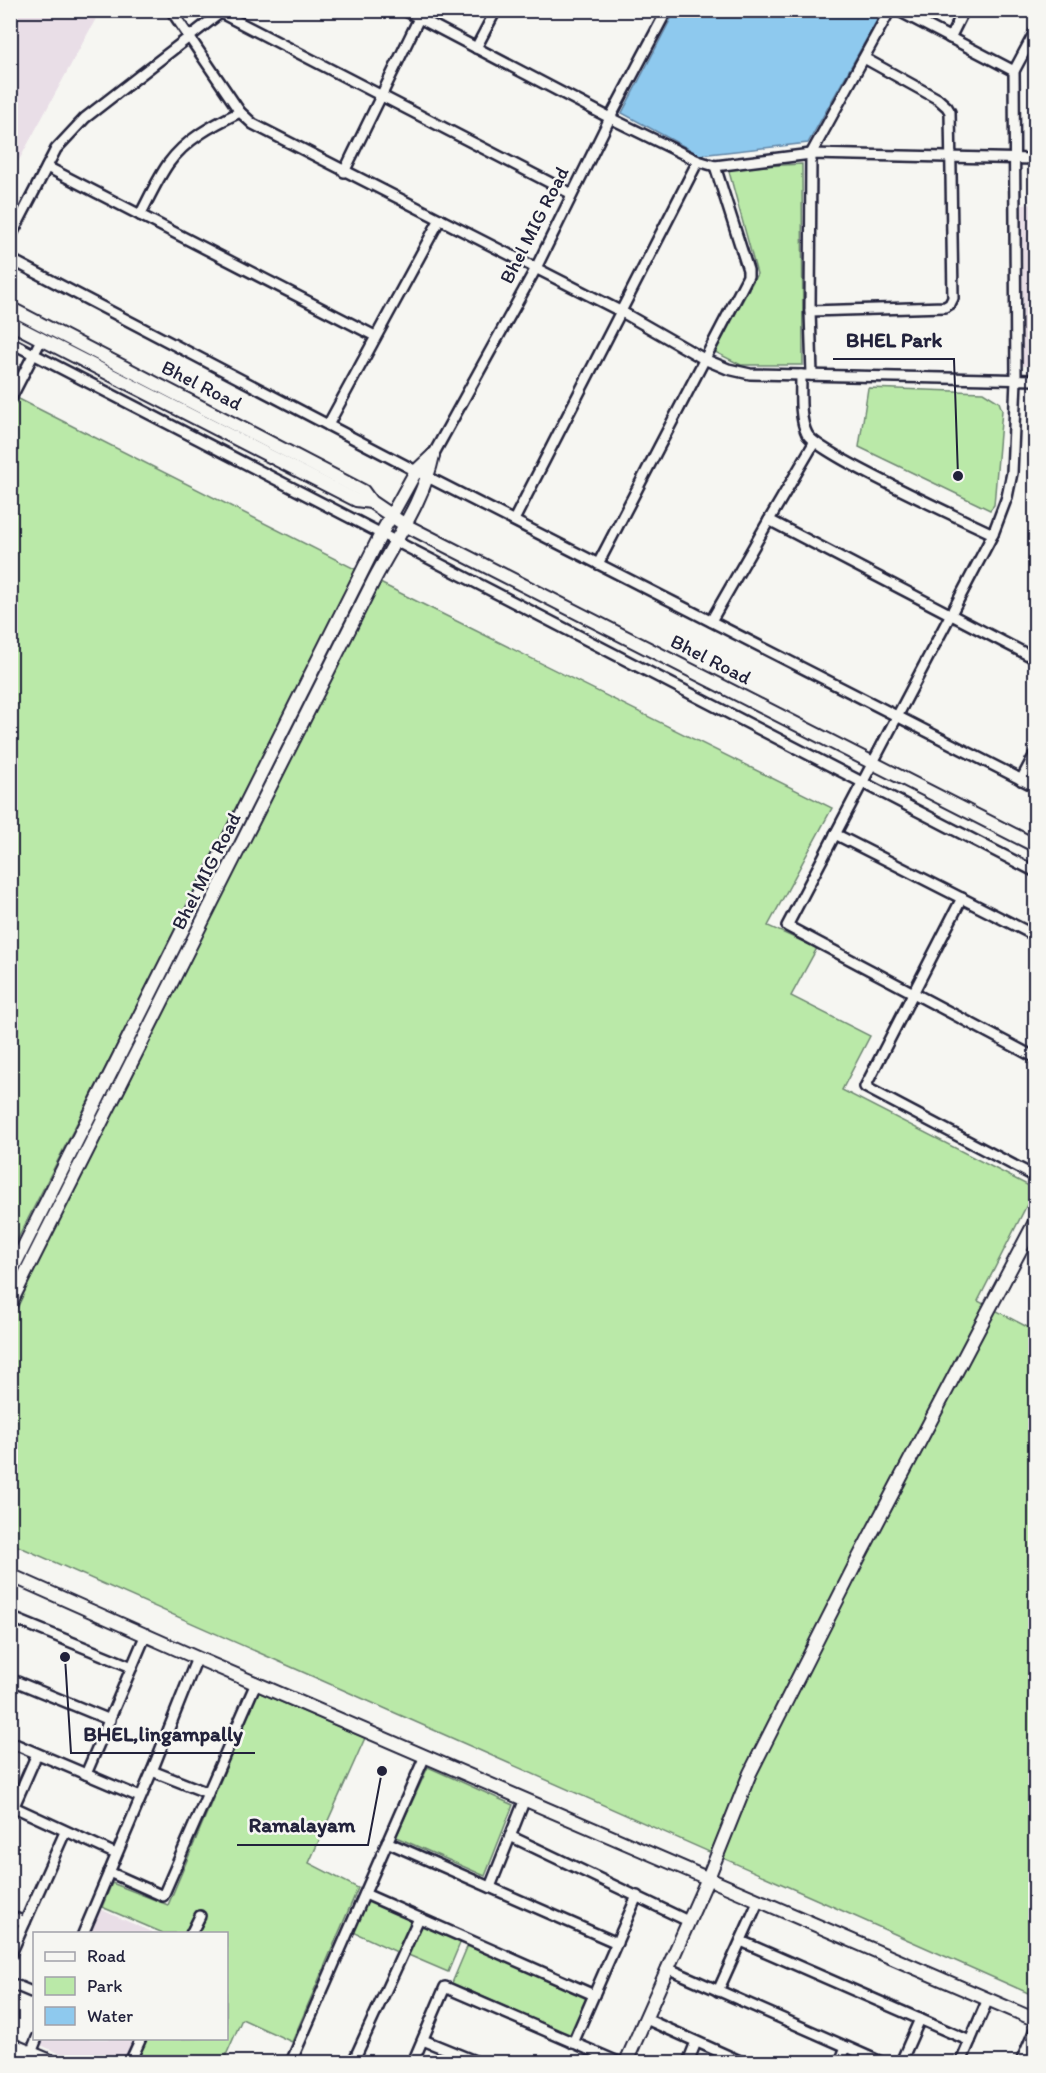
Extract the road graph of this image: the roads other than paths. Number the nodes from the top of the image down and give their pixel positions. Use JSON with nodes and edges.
{"nodes":[{"id":1,"x":171,"y":10,"type":"edge"},
{"id":2,"x":404,"y":10,"type":"edge"},
{"id":3,"x":496,"y":10,"type":"edge"},
{"id":4,"x":667,"y":10,"type":"edge"},
{"id":5,"x":890,"y":10,"type":"edge"},
{"id":6,"x":897,"y":10,"type":"edge"},
{"id":7,"x":964,"y":10,"type":"edge"},
{"id":8,"x":223,"y":12,"type":"edge"},
{"id":9,"x":421,"y":14,"type":"edge"},
{"id":10,"x":1035,"y":30,"type":"edge"},
{"id":11,"x":190,"y":36,"type":"junction"},
{"id":12,"x":950,"y":38,"type":"junction"},
{"id":13,"x":476,"y":48,"type":"junction"},
{"id":14,"x":864,"y":58,"type":"junction"},
{"id":15,"x":1014,"y":71,"type":"junction"},
{"id":16,"x":381,"y":97,"type":"junction"},
{"id":17,"x":240,"y":112,"type":"junction"},
{"id":18,"x":610,"y":118,"type":"junction"},
{"id":19,"x":811,"y":154,"type":"junction"},
{"id":20,"x":950,"y":157,"type":"junction"},
{"id":21,"x":1014,"y":158,"type":"junction"},
{"id":22,"x":1035,"y":159,"type":"edge"},
{"id":23,"x":698,"y":161,"type":"junction"},
{"id":24,"x":715,"y":166,"type":"junction"},
{"id":25,"x":47,"y":167,"type":"junction"},
{"id":26,"x":344,"y":172,"type":"junction"},
{"id":27,"x":572,"y":194,"type":"junction"},
{"id":28,"x":140,"y":215,"type":"junction"},
{"id":29,"x":440,"y":219,"type":"junction"},
{"id":30,"x":10,"y":238,"type":"edge"},
{"id":31,"x":10,"y":259,"type":"edge"},
{"id":32,"x":535,"y":270,"type":"junction"},
{"id":33,"x":10,"y":308,"type":"edge"},
{"id":34,"x":810,"y":310,"type":"junction"},
{"id":35,"x":622,"y":312,"type":"junction"},
{"id":36,"x":10,"y":322,"type":"edge"},
{"id":37,"x":375,"y":336,"type":"junction"},
{"id":38,"x":42,"y":338,"type":"junction"},
{"id":39,"x":10,"y":342,"type":"edge"},
{"id":40,"x":35,"y":354,"type":"junction"},
{"id":41,"x":704,"y":359,"type":"junction"},
{"id":42,"x":801,"y":375,"type":"junction"},
{"id":43,"x":812,"y":375,"type":"junction"},
{"id":44,"x":1016,"y":380,"type":"junction"},
{"id":45,"x":1035,"y":380,"type":"edge"},
{"id":46,"x":10,"y":400,"type":"edge"},
{"id":47,"x":328,"y":424,"type":"junction"},
{"id":48,"x":814,"y":443,"type":"junction"},
{"id":49,"x":433,"y":455,"type":"junction"},
{"id":50,"x":416,"y":471,"type":"junction"},
{"id":51,"x":429,"y":476,"type":"junction"},
{"id":52,"x":371,"y":502,"type":"junction"},
{"id":53,"x":391,"y":517,"type":"junction"},
{"id":54,"x":514,"y":520,"type":"junction"},
{"id":55,"x":769,"y":520,"type":"junction"},
{"id":56,"x":405,"y":525,"type":"junction"},
{"id":57,"x":381,"y":534,"type":"junction"},
{"id":58,"x":993,"y":534,"type":"junction"},
{"id":59,"x":394,"y":542,"type":"junction"},
{"id":60,"x":598,"y":564,"type":"junction"},
{"id":61,"x":950,"y":614,"type":"junction"},
{"id":62,"x":711,"y":621,"type":"junction"},
{"id":63,"x":1035,"y":659,"type":"edge"},
{"id":64,"x":898,"y":717,"type":"junction"},
{"id":65,"x":1035,"y":752,"type":"edge"},
{"id":66,"x":872,"y":764,"type":"junction"},
{"id":67,"x":1020,"y":780,"type":"junction"},
{"id":68,"x":862,"y":783,"type":"junction"},
{"id":69,"x":1035,"y":787,"type":"edge"},
{"id":70,"x":836,"y":834,"type":"junction"},
{"id":71,"x":1035,"y":846,"type":"edge"},
{"id":72,"x":1035,"y":872,"type":"edge"},
{"id":73,"x":962,"y":898,"type":"junction"},
{"id":74,"x":1035,"y":936,"type":"edge"},
{"id":75,"x":913,"y":993,"type":"junction"},
{"id":76,"x":1035,"y":1058,"type":"edge"},
{"id":77,"x":1035,"y":1177,"type":"edge"},
{"id":78,"x":1035,"y":1220,"type":"edge"},
{"id":79,"x":10,"y":1274,"type":"edge"},
{"id":80,"x":10,"y":1304,"type":"edge"},
{"id":81,"x":10,"y":1575,"type":"edge"},
{"id":82,"x":10,"y":1617,"type":"edge"},
{"id":83,"x":146,"y":1634,"type":"junction"},
{"id":84,"x":196,"y":1658,"type":"junction"},
{"id":85,"x":132,"y":1667,"type":"junction"},
{"id":86,"x":10,"y":1679,"type":"edge"},
{"id":87,"x":256,"y":1683,"type":"junction"},
{"id":88,"x":110,"y":1720,"type":"junction"},
{"id":89,"x":10,"y":1742,"type":"edge"},
{"id":90,"x":37,"y":1754,"type":"junction"},
{"id":91,"x":425,"y":1756,"type":"junction"},
{"id":92,"x":152,"y":1771,"type":"junction"},
{"id":93,"x":86,"y":1774,"type":"junction"},
{"id":94,"x":208,"y":1793,"type":"junction"},
{"id":95,"x":140,"y":1797,"type":"junction"},
{"id":96,"x":525,"y":1799,"type":"junction"},
{"id":97,"x":12,"y":1811,"type":"edge"},
{"id":98,"x":65,"y":1832,"type":"junction"},
{"id":99,"x":510,"y":1836,"type":"junction"},
{"id":100,"x":387,"y":1842,"type":"junction"},
{"id":101,"x":116,"y":1854,"type":"junction"},
{"id":102,"x":109,"y":1872,"type":"junction"},
{"id":103,"x":708,"y":1878,"type":"junction"},
{"id":104,"x":490,"y":1887,"type":"junction"},
{"id":105,"x":365,"y":1894,"type":"junction"},
{"id":106,"x":637,"y":1896,"type":"junction"},
{"id":107,"x":759,"y":1900,"type":"junction"},
{"id":108,"x":10,"y":1916,"type":"edge"},
{"id":109,"x":200,"y":1916,"type":"dead end"},
{"id":110,"x":419,"y":1918,"type":"junction"},
{"id":111,"x":688,"y":1921,"type":"junction"},
{"id":112,"x":25,"y":1922,"type":"junction"},
{"id":113,"x":84,"y":1932,"type":"edge"},
{"id":114,"x":192,"y":1932,"type":"edge"},
{"id":115,"x":741,"y":1941,"type":"junction"},
{"id":116,"x":616,"y":1943,"type":"junction"},
{"id":117,"x":10,"y":1956,"type":"edge"},
{"id":118,"x":667,"y":1968,"type":"junction"},
{"id":119,"x":10,"y":1983,"type":"edge"},
{"id":120,"x":718,"y":1991,"type":"junction"},
{"id":121,"x":33,"y":1993,"type":"edge"},
{"id":122,"x":594,"y":1995,"type":"junction"},
{"id":123,"x":988,"y":1999,"type":"junction"},
{"id":124,"x":646,"y":2019,"type":"junction"},
{"id":125,"x":920,"y":2019,"type":"junction"},
{"id":126,"x":1035,"y":2020,"type":"edge"},
{"id":127,"x":1035,"y":2027,"type":"edge"},
{"id":128,"x":36,"y":2040,"type":"edge"},
{"id":129,"x":140,"y":2040,"type":"edge"},
{"id":130,"x":423,"y":2040,"type":"junction"},
{"id":131,"x":970,"y":2041,"type":"junction"},
{"id":132,"x":696,"y":2042,"type":"junction"},
{"id":133,"x":573,"y":2043,"type":"junction"},
{"id":134,"x":10,"y":2044,"type":"edge"},
{"id":135,"x":846,"y":2047,"type":"junction"},
{"id":136,"x":31,"y":2053,"type":"junction"},
{"id":137,"x":53,"y":2062,"type":"edge"},
{"id":138,"x":130,"y":2062,"type":"edge"},
{"id":139,"x":291,"y":2062,"type":"edge"},
{"id":140,"x":352,"y":2062,"type":"edge"},
{"id":141,"x":413,"y":2062,"type":"edge"},
{"id":142,"x":477,"y":2062,"type":"edge"},
{"id":143,"x":618,"y":2062,"type":"edge"},
{"id":144,"x":626,"y":2062,"type":"edge"},
{"id":145,"x":688,"y":2062,"type":"edge"},
{"id":146,"x":742,"y":2062,"type":"edge"},
{"id":147,"x":840,"y":2062,"type":"edge"},
{"id":148,"x":881,"y":2062,"type":"edge"},
{"id":149,"x":901,"y":2062,"type":"edge"},
{"id":150,"x":961,"y":2062,"type":"edge"},
{"id":151,"x":1021,"y":2062,"type":"edge"}],
"edges":[{"from":1,"to":11,"type":"street"},
{"from":2,"to":9,"type":"street"},
{"from":3,"to":13,"type":"street"},
{"from":4,"to":18,"type":"street","name":"Bhel MIG Road"},
{"from":5,"to":14,"type":"street"},
{"from":6,"to":12,"type":"street"},
{"from":7,"to":12,"type":"street"},
{"from":8,"to":11,"type":"street"},
{"from":8,"to":16,"type":"street"},
{"from":9,"to":13,"type":"street"},
{"from":9,"to":16,"type":"street"},
{"from":10,"to":15,"type":"street"},
{"from":11,"to":17,"type":"street"},
{"from":11,"to":25,"type":"street"},
{"from":12,"to":15,"type":"street"},
{"from":13,"to":18,"type":"street"},
{"from":14,"to":19,"type":"street"},
{"from":14,"to":20,"type":"street"},
{"from":15,"to":21,"type":"street"},
{"from":16,"to":26,"type":"street"},
{"from":16,"to":27,"type":"street"},
{"from":17,"to":26,"type":"street"},
{"from":17,"to":28,"type":"street"},
{"from":18,"to":23,"type":"street"},
{"from":18,"to":27,"type":"street","name":"Bhel MIG Road"},
{"from":19,"to":20,"type":"street"},
{"from":19,"to":24,"type":"street"},
{"from":19,"to":34,"type":"street"},
{"from":20,"to":21,"type":"street"},
{"from":20,"to":34,"type":"street"},
{"from":21,"to":22,"type":"street"},
{"from":21,"to":44,"type":"street"},
{"from":23,"to":24,"type":"street"},
{"from":23,"to":35,"type":"street"},
{"from":24,"to":41,"type":"street"},
{"from":25,"to":28,"type":"street"},
{"from":25,"to":30,"type":"street"},
{"from":26,"to":29,"type":"street"},
{"from":27,"to":32,"type":"street","name":"Bhel MIG Road"},
{"from":28,"to":37,"type":"street"},
{"from":29,"to":32,"type":"street"},
{"from":29,"to":37,"type":"street"},
{"from":31,"to":47,"type":"street"},
{"from":32,"to":35,"type":"street"},
{"from":32,"to":49,"type":"street","name":"Bhel MIG Road"},
{"from":33,"to":52,"type":"street","name":"Bhel Road"},
{"from":34,"to":43,"type":"street"},
{"from":35,"to":41,"type":"street"},
{"from":35,"to":54,"type":"street"},
{"from":36,"to":38,"type":"street","name":"Bhel Road"},
{"from":37,"to":47,"type":"street"},
{"from":38,"to":40,"type":"street"},
{"from":38,"to":52,"type":"street","name":"Bhel Road"},
{"from":39,"to":40,"type":"street"},
{"from":40,"to":46,"type":"street"},
{"from":40,"to":57,"type":"street"},
{"from":41,"to":42,"type":"street"},
{"from":41,"to":60,"type":"street"},
{"from":42,"to":43,"type":"street"},
{"from":42,"to":48,"type":"street"},
{"from":43,"to":44,"type":"street"},
{"from":44,"to":45,"type":"street"},
{"from":44,"to":58,"type":"street"},
{"from":47,"to":50,"type":"street"},
{"from":48,"to":55,"type":"street"},
{"from":48,"to":58,"type":"street"},
{"from":49,"to":50,"type":"street","name":"Bhel MIG Road"},
{"from":49,"to":51,"type":"street","name":"Bhel MIG Road"},
{"from":50,"to":51,"type":"street"},
{"from":50,"to":53,"type":"street","name":"Bhel MIG Road"},
{"from":51,"to":54,"type":"street"},
{"from":51,"to":56,"type":"street","name":"Bhel MIG Road"},
{"from":52,"to":53,"type":"street","name":"Bhel Road"},
{"from":53,"to":56,"type":"street","name":"Bhel Road"},
{"from":53,"to":57,"type":"street","name":"Bhel MIG Road"},
{"from":54,"to":60,"type":"street"},
{"from":55,"to":61,"type":"street"},
{"from":55,"to":62,"type":"street"},
{"from":56,"to":59,"type":"street","name":"Bhel MIG Road"},
{"from":56,"to":66,"type":"street","name":"Bhel Road"},
{"from":57,"to":59,"type":"street"},
{"from":57,"to":79,"type":"street","name":"Bhel MIG Road"},
{"from":58,"to":61,"type":"street"},
{"from":59,"to":68,"type":"street"},
{"from":59,"to":80,"type":"street","name":"Bhel MIG Road"},
{"from":60,"to":62,"type":"street"},
{"from":61,"to":63,"type":"street"},
{"from":61,"to":64,"type":"street"},
{"from":62,"to":64,"type":"street"},
{"from":64,"to":66,"type":"street"},
{"from":64,"to":67,"type":"street"},
{"from":65,"to":67,"type":"street"},
{"from":66,"to":68,"type":"street"},
{"from":66,"to":71,"type":"street","name":"Bhel Road"},
{"from":67,"to":69,"type":"street"},
{"from":68,"to":70,"type":"street"},
{"from":68,"to":72,"type":"street"},
{"from":70,"to":73,"type":"street"},
{"from":70,"to":75,"type":"street"},
{"from":73,"to":74,"type":"street"},
{"from":73,"to":75,"type":"street"},
{"from":75,"to":76,"type":"street"},
{"from":75,"to":77,"type":"street"},
{"from":78,"to":103,"type":"street"},
{"from":81,"to":83,"type":"street"},
{"from":82,"to":85,"type":"street"},
{"from":83,"to":84,"type":"street"},
{"from":83,"to":85,"type":"street"},
{"from":84,"to":87,"type":"street"},
{"from":84,"to":92,"type":"street"},
{"from":85,"to":88,"type":"street"},
{"from":86,"to":88,"type":"street"},
{"from":87,"to":91,"type":"street"},
{"from":87,"to":94,"type":"street"},
{"from":88,"to":93,"type":"street"},
{"from":89,"to":90,"type":"street"},
{"from":90,"to":93,"type":"street"},
{"from":90,"to":97,"type":"street"},
{"from":91,"to":96,"type":"street"},
{"from":91,"to":100,"type":"street"},
{"from":92,"to":94,"type":"street"},
{"from":92,"to":95,"type":"street"},
{"from":93,"to":95,"type":"street"},
{"from":94,"to":102,"type":"street"},
{"from":95,"to":101,"type":"street"},
{"from":96,"to":99,"type":"street"},
{"from":96,"to":103,"type":"street"},
{"from":97,"to":98,"type":"street"},
{"from":98,"to":101,"type":"street"},
{"from":98,"to":112,"type":"street"},
{"from":99,"to":104,"type":"street"},
{"from":99,"to":106,"type":"street"},
{"from":100,"to":104,"type":"street"},
{"from":100,"to":105,"type":"street"},
{"from":101,"to":102,"type":"street"},
{"from":102,"to":113,"type":"street"},
{"from":103,"to":107,"type":"street"},
{"from":103,"to":111,"type":"street"},
{"from":104,"to":116,"type":"street"},
{"from":105,"to":110,"type":"street"},
{"from":105,"to":139,"type":"street"},
{"from":106,"to":111,"type":"street"},
{"from":106,"to":116,"type":"street"},
{"from":107,"to":115,"type":"street"},
{"from":107,"to":123,"type":"street"},
{"from":108,"to":112,"type":"street"},
{"from":109,"to":114,"type":"street"},
{"from":110,"to":122,"type":"street"},
{"from":110,"to":140,"type":"street"},
{"from":111,"to":118,"type":"street"},
{"from":112,"to":117,"type":"street"},
{"from":115,"to":120,"type":"street"},
{"from":115,"to":125,"type":"street"},
{"from":116,"to":122,"type":"street"},
{"from":118,"to":120,"type":"street"},
{"from":118,"to":124,"type":"street"},
{"from":119,"to":121,"type":"street"},
{"from":120,"to":135,"type":"street"},
{"from":122,"to":133,"type":"street"},
{"from":123,"to":126,"type":"street"},
{"from":123,"to":131,"type":"street"},
{"from":124,"to":132,"type":"street"},
{"from":124,"to":144,"type":"street"},
{"from":125,"to":131,"type":"street"},
{"from":125,"to":149,"type":"street"},
{"from":127,"to":151,"type":"street"},
{"from":128,"to":136,"type":"street"},
{"from":129,"to":138,"type":"street"},
{"from":130,"to":133,"type":"street"},
{"from":130,"to":141,"type":"street"},
{"from":130,"to":142,"type":"street"},
{"from":131,"to":150,"type":"street"},
{"from":132,"to":145,"type":"street"},
{"from":132,"to":146,"type":"street"},
{"from":133,"to":143,"type":"street"},
{"from":134,"to":136,"type":"street"},
{"from":135,"to":147,"type":"street"},
{"from":135,"to":148,"type":"street"},
{"from":136,"to":137,"type":"street"}]}
